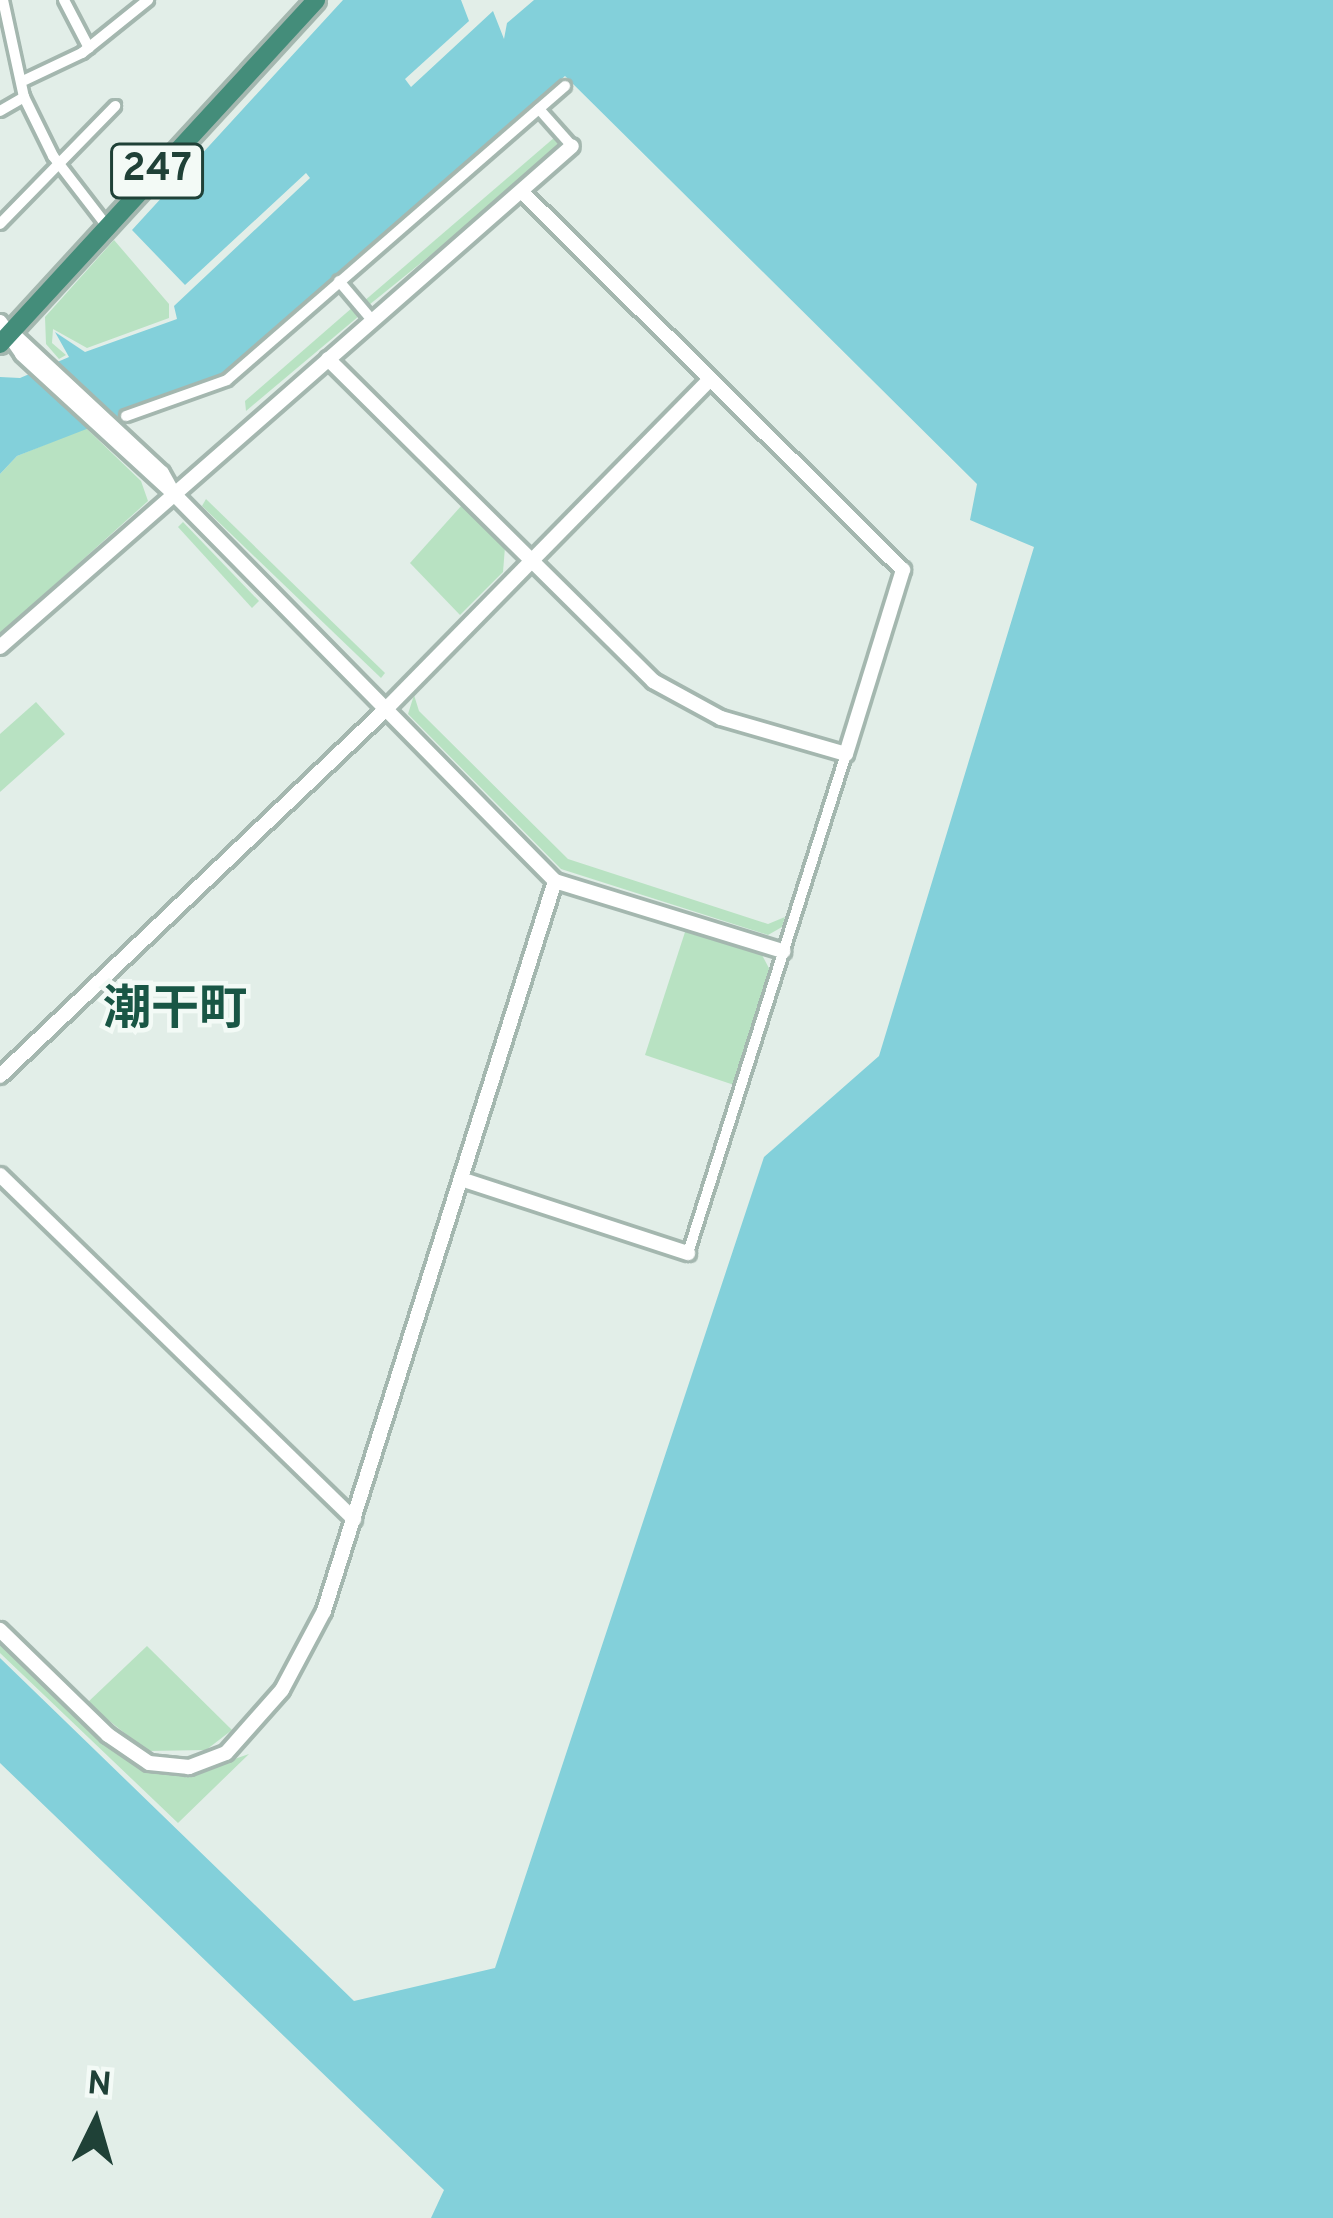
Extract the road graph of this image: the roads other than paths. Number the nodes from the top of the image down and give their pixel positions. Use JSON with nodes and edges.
{"nodes":[{"id":1,"x":3,"y":0,"type":"edge"},
{"id":2,"x":64,"y":0,"type":"edge"},
{"id":3,"x":148,"y":0,"type":"edge"},
{"id":4,"x":316,"y":0,"type":"edge"},
{"id":5,"x":297,"y":8,"type":"edge"},
{"id":6,"x":89,"y":48,"type":"junction"},
{"id":7,"x":25,"y":80,"type":"junction"},
{"id":8,"x":566,"y":86,"type":"dead end"},
{"id":9,"x":24,"y":97,"type":"junction"},
{"id":10,"x":116,"y":106,"type":"dead end"},
{"id":11,"x":539,"y":109,"type":"junction"},
{"id":12,"x":0,"y":111,"type":"edge"},
{"id":13,"x":572,"y":146,"type":"joint"},
{"id":14,"x":63,"y":162,"type":"junction"},
{"id":15,"x":521,"y":191,"type":"junction"},
{"id":16,"x":0,"y":224,"type":"edge"},
{"id":17,"x":107,"y":226,"type":"junction"},
{"id":18,"x":339,"y":281,"type":"junction"},
{"id":19,"x":372,"y":320,"type":"junction"},
{"id":20,"x":3,"y":333,"type":"edge"},
{"id":21,"x":328,"y":358,"type":"junction"},
{"id":22,"x":710,"y":379,"type":"junction"},
{"id":23,"x":113,"y":424,"type":"junction"},
{"id":24,"x":174,"y":494,"type":"junction"},
{"id":25,"x":529,"y":560,"type":"junction"},
{"id":26,"x":0,"y":647,"type":"edge"},
{"id":27,"x":386,"y":709,"type":"junction"},
{"id":28,"x":846,"y":754,"type":"junction"},
{"id":29,"x":555,"y":881,"type":"junction"},
{"id":30,"x":783,"y":951,"type":"junction"},
{"id":31,"x":0,"y":1076,"type":"edge"},
{"id":32,"x":0,"y":1175,"type":"edge"},
{"id":33,"x":460,"y":1179,"type":"junction"},
{"id":34,"x":688,"y":1253,"type":"joint"},
{"id":35,"x":354,"y":1519,"type":"junction"},
{"id":36,"x":0,"y":1630,"type":"edge"}],
"edges":[{"from":1,"to":7,"type":"street"},
{"from":2,"to":6,"type":"street"},
{"from":3,"to":6,"type":"street"},
{"from":4,"to":5,"type":"highway","number":"247"},
{"from":5,"to":17,"type":"highway","number":"247"},
{"from":6,"to":7,"type":"street"},
{"from":7,"to":9,"type":"street"},
{"from":8,"to":11,"type":"street"},
{"from":9,"to":12,"type":"street"},
{"from":9,"to":14,"type":"street"},
{"from":10,"to":14,"type":"street"},
{"from":11,"to":13,"type":"street"},
{"from":11,"to":18,"type":"street"},
{"from":13,"to":15,"type":"street"},
{"from":14,"to":16,"type":"street"},
{"from":14,"to":17,"type":"street"},
{"from":15,"to":19,"type":"street"},
{"from":15,"to":22,"type":"street"},
{"from":17,"to":20,"type":"highway","number":"247"},
{"from":18,"to":19,"type":"street"},
{"from":18,"to":23,"type":"street"},
{"from":19,"to":21,"type":"street"},
{"from":20,"to":23,"type":"street"},
{"from":21,"to":24,"type":"street"},
{"from":21,"to":25,"type":"street"},
{"from":22,"to":25,"type":"street"},
{"from":22,"to":28,"type":"street"},
{"from":23,"to":24,"type":"street"},
{"from":24,"to":26,"type":"street"},
{"from":24,"to":27,"type":"street"},
{"from":25,"to":27,"type":"street"},
{"from":25,"to":28,"type":"street"},
{"from":27,"to":29,"type":"street"},
{"from":27,"to":31,"type":"street"},
{"from":28,"to":30,"type":"street"},
{"from":29,"to":30,"type":"street"},
{"from":29,"to":33,"type":"street"},
{"from":30,"to":34,"type":"street"},
{"from":32,"to":35,"type":"street"},
{"from":33,"to":34,"type":"street"},
{"from":33,"to":35,"type":"street"},
{"from":35,"to":36,"type":"street"}]}
